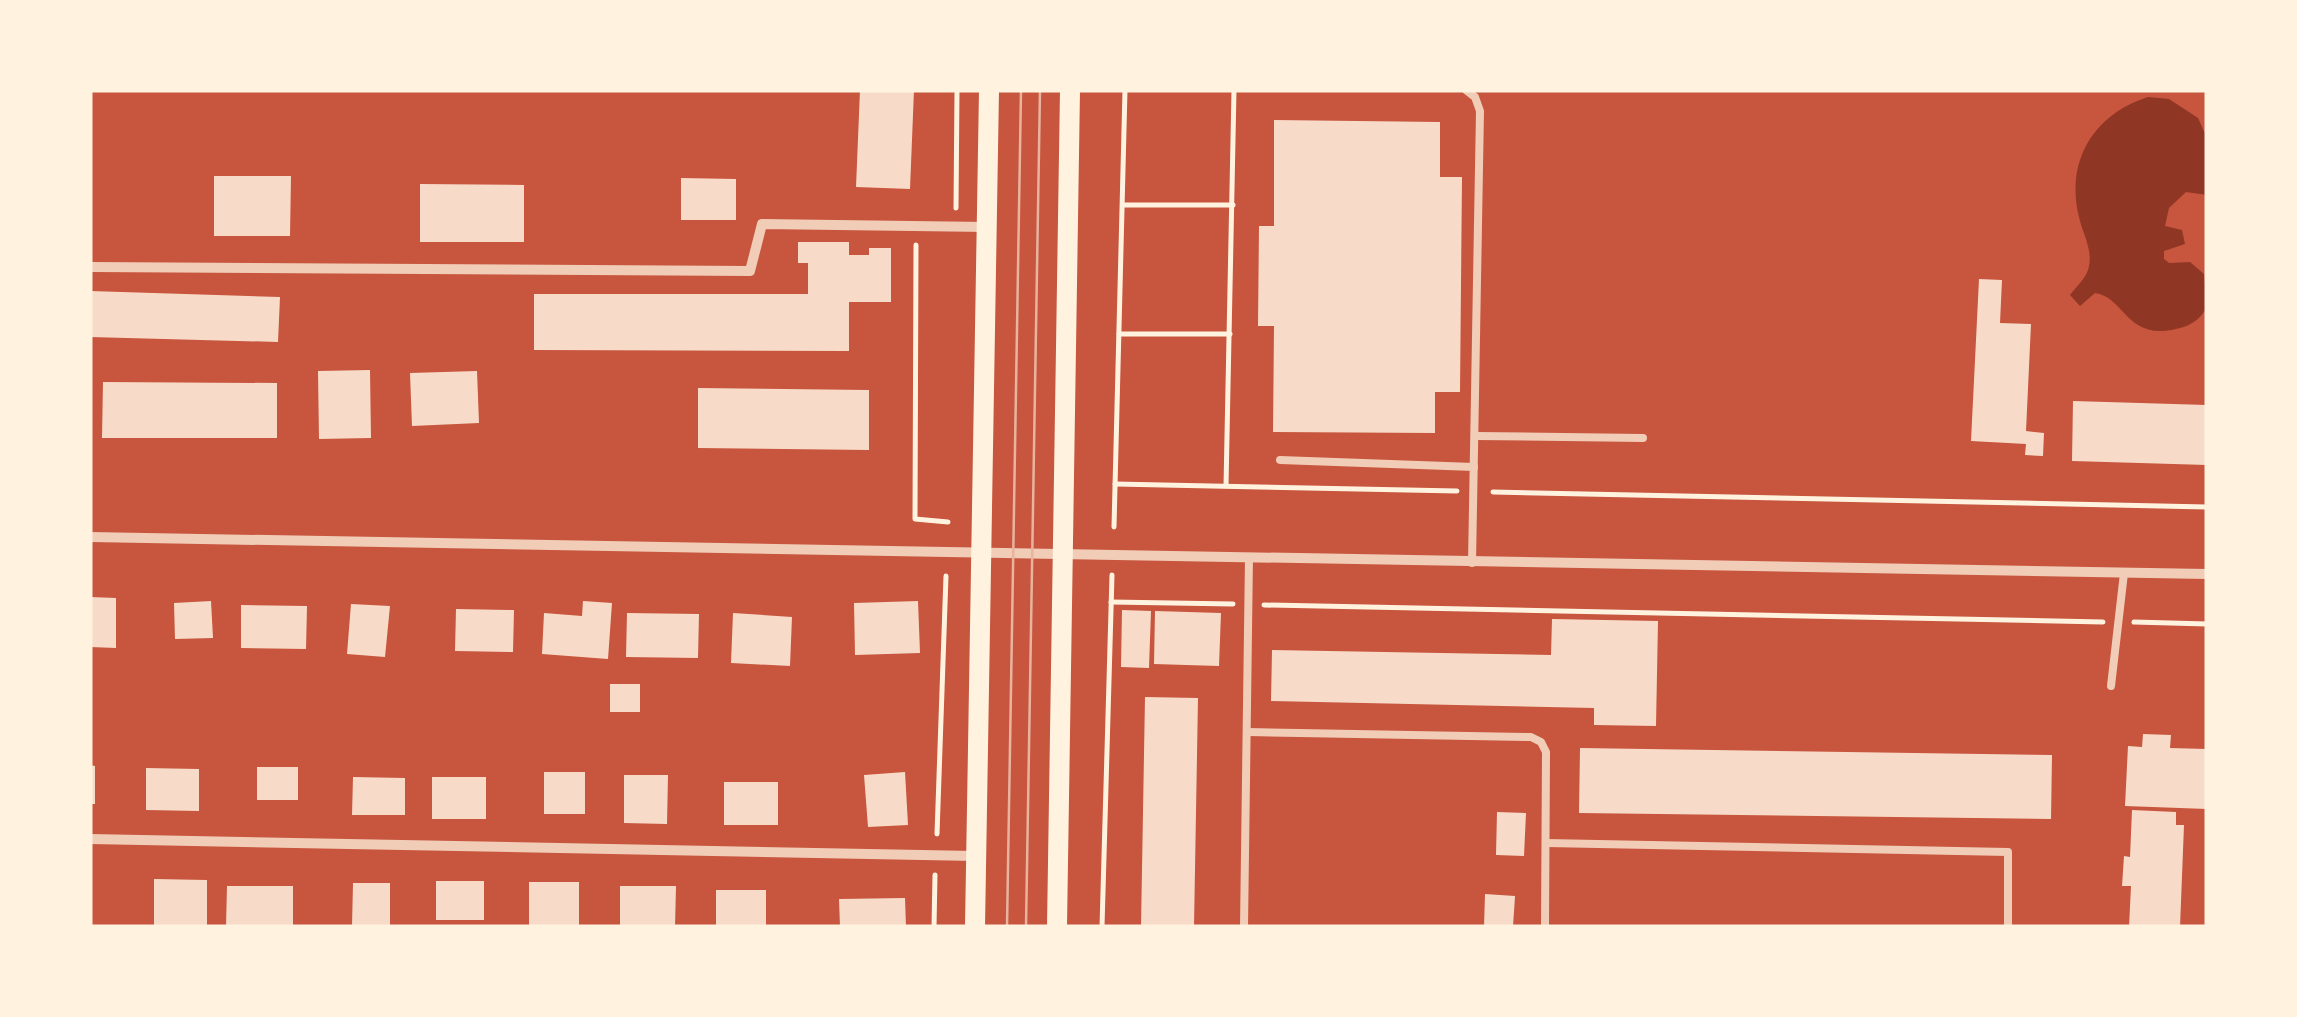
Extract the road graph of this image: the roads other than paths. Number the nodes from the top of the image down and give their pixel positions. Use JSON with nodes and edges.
{"nodes":[{"id":1,"x":989,"y":90,"type":"edge"},
{"id":2,"x":1070,"y":90,"type":"edge"},
{"id":3,"x":1466,"y":90,"type":"edge"},
{"id":4,"x":987,"y":227,"type":"junction"},
{"id":5,"x":90,"y":267,"type":"edge"},
{"id":6,"x":1476,"y":436,"type":"junction"},
{"id":7,"x":1643,"y":438,"type":"dead end"},
{"id":8,"x":1280,"y":460,"type":"dead end"},
{"id":9,"x":1474,"y":467,"type":"junction"},
{"id":10,"x":90,"y":538,"type":"edge"},
{"id":11,"x":981,"y":555,"type":"junction"},
{"id":12,"x":1064,"y":556,"type":"junction"},
{"id":13,"x":1249,"y":557,"type":"junction"},
{"id":14,"x":1472,"y":563,"type":"junction"},
{"id":15,"x":2124,"y":573,"type":"junction"},
{"id":16,"x":2207,"y":574,"type":"edge"},
{"id":17,"x":2111,"y":686,"type":"dead end"},
{"id":18,"x":1248,"y":732,"type":"junction"},
{"id":19,"x":90,"y":839,"type":"edge"},
{"id":20,"x":1546,"y":843,"type":"junction"},
{"id":21,"x":976,"y":856,"type":"junction"},
{"id":22,"x":975,"y":927,"type":"edge"},
{"id":23,"x":1057,"y":927,"type":"edge"},
{"id":24,"x":1244,"y":927,"type":"edge"},
{"id":25,"x":1544,"y":927,"type":"edge"},
{"id":26,"x":2008,"y":927,"type":"edge"}],
"edges":[{"from":1,"to":4,"type":"main road"},
{"from":2,"to":12,"type":"main road"},
{"from":3,"to":6,"type":"lane"},
{"from":4,"to":5,"type":"street"},
{"from":4,"to":11,"type":"main road"},
{"from":6,"to":7,"type":"lane"},
{"from":6,"to":9,"type":"lane"},
{"from":8,"to":9,"type":"lane"},
{"from":9,"to":14,"type":"lane"},
{"from":10,"to":11,"type":"street"},
{"from":11,"to":12,"type":"street"},
{"from":11,"to":21,"type":"main road"},
{"from":12,"to":13,"type":"street"},
{"from":12,"to":23,"type":"main road"},
{"from":13,"to":14,"type":"street"},
{"from":13,"to":18,"type":"lane"},
{"from":14,"to":15,"type":"street"},
{"from":15,"to":16,"type":"street"},
{"from":15,"to":17,"type":"lane"},
{"from":18,"to":20,"type":"lane"},
{"from":18,"to":24,"type":"lane"},
{"from":19,"to":21,"type":"street"},
{"from":20,"to":25,"type":"lane"},
{"from":20,"to":26,"type":"lane"},
{"from":21,"to":22,"type":"main road"}]}
